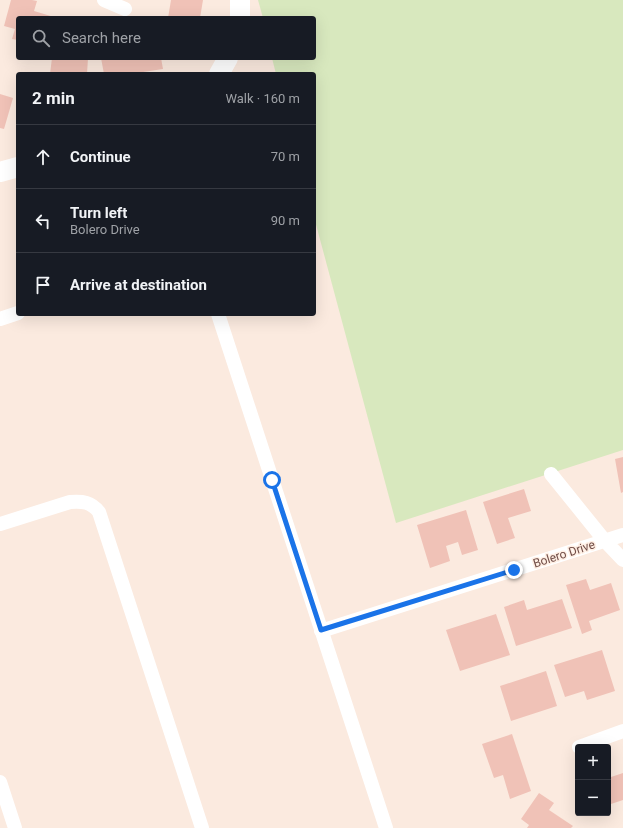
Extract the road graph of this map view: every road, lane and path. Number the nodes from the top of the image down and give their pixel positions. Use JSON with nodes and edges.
{"nodes":[{"id":1,"x":104,"y":0,"type":"edge"},
{"id":2,"x":240,"y":0,"type":"edge"},
{"id":3,"x":125,"y":9,"type":"dead end"},
{"id":4,"x":240,"y":16,"type":"edge"},
{"id":5,"x":227,"y":60,"type":"edge"},
{"id":6,"x":220,"y":72,"type":"edge"},
{"id":7,"x":16,"y":168,"type":"edge"},
{"id":8,"x":0,"y":172,"type":"edge"},
{"id":9,"x":16,"y":314,"type":"edge"},
{"id":10,"x":219,"y":316,"type":"edge"},
{"id":11,"x":0,"y":319,"type":"edge"},
{"id":12,"x":551,"y":474,"type":"dead end"},
{"id":13,"x":0,"y":524,"type":"edge"},
{"id":14,"x":623,"y":535,"type":"edge"},
{"id":15,"x":605,"y":541,"type":"junction"},
{"id":16,"x":623,"y":560,"type":"edge"},
{"id":17,"x":321,"y":630,"type":"junction"},
{"id":18,"x":623,"y":731,"type":"edge"},
{"id":19,"x":588,"y":744,"type":"edge"},
{"id":20,"x":0,"y":782,"type":"edge"},
{"id":21,"x":15,"y":828,"type":"edge"},
{"id":22,"x":202,"y":828,"type":"edge"},
{"id":23,"x":386,"y":828,"type":"edge"}],
"edges":[{"from":1,"to":3,"type":"street"},
{"from":2,"to":4,"type":"street"},
{"from":5,"to":6,"type":"street"},
{"from":7,"to":8,"type":"street"},
{"from":9,"to":11,"type":"street"},
{"from":10,"to":17,"type":"street"},
{"from":12,"to":15,"type":"street"},
{"from":13,"to":22,"type":"street"},
{"from":14,"to":15,"type":"street","name":"Bolero Drive"},
{"from":15,"to":16,"type":"street"},
{"from":15,"to":17,"type":"street","name":"Bolero Drive"},
{"from":17,"to":23,"type":"street"},
{"from":18,"to":19,"type":"street"},
{"from":20,"to":21,"type":"street"}]}
